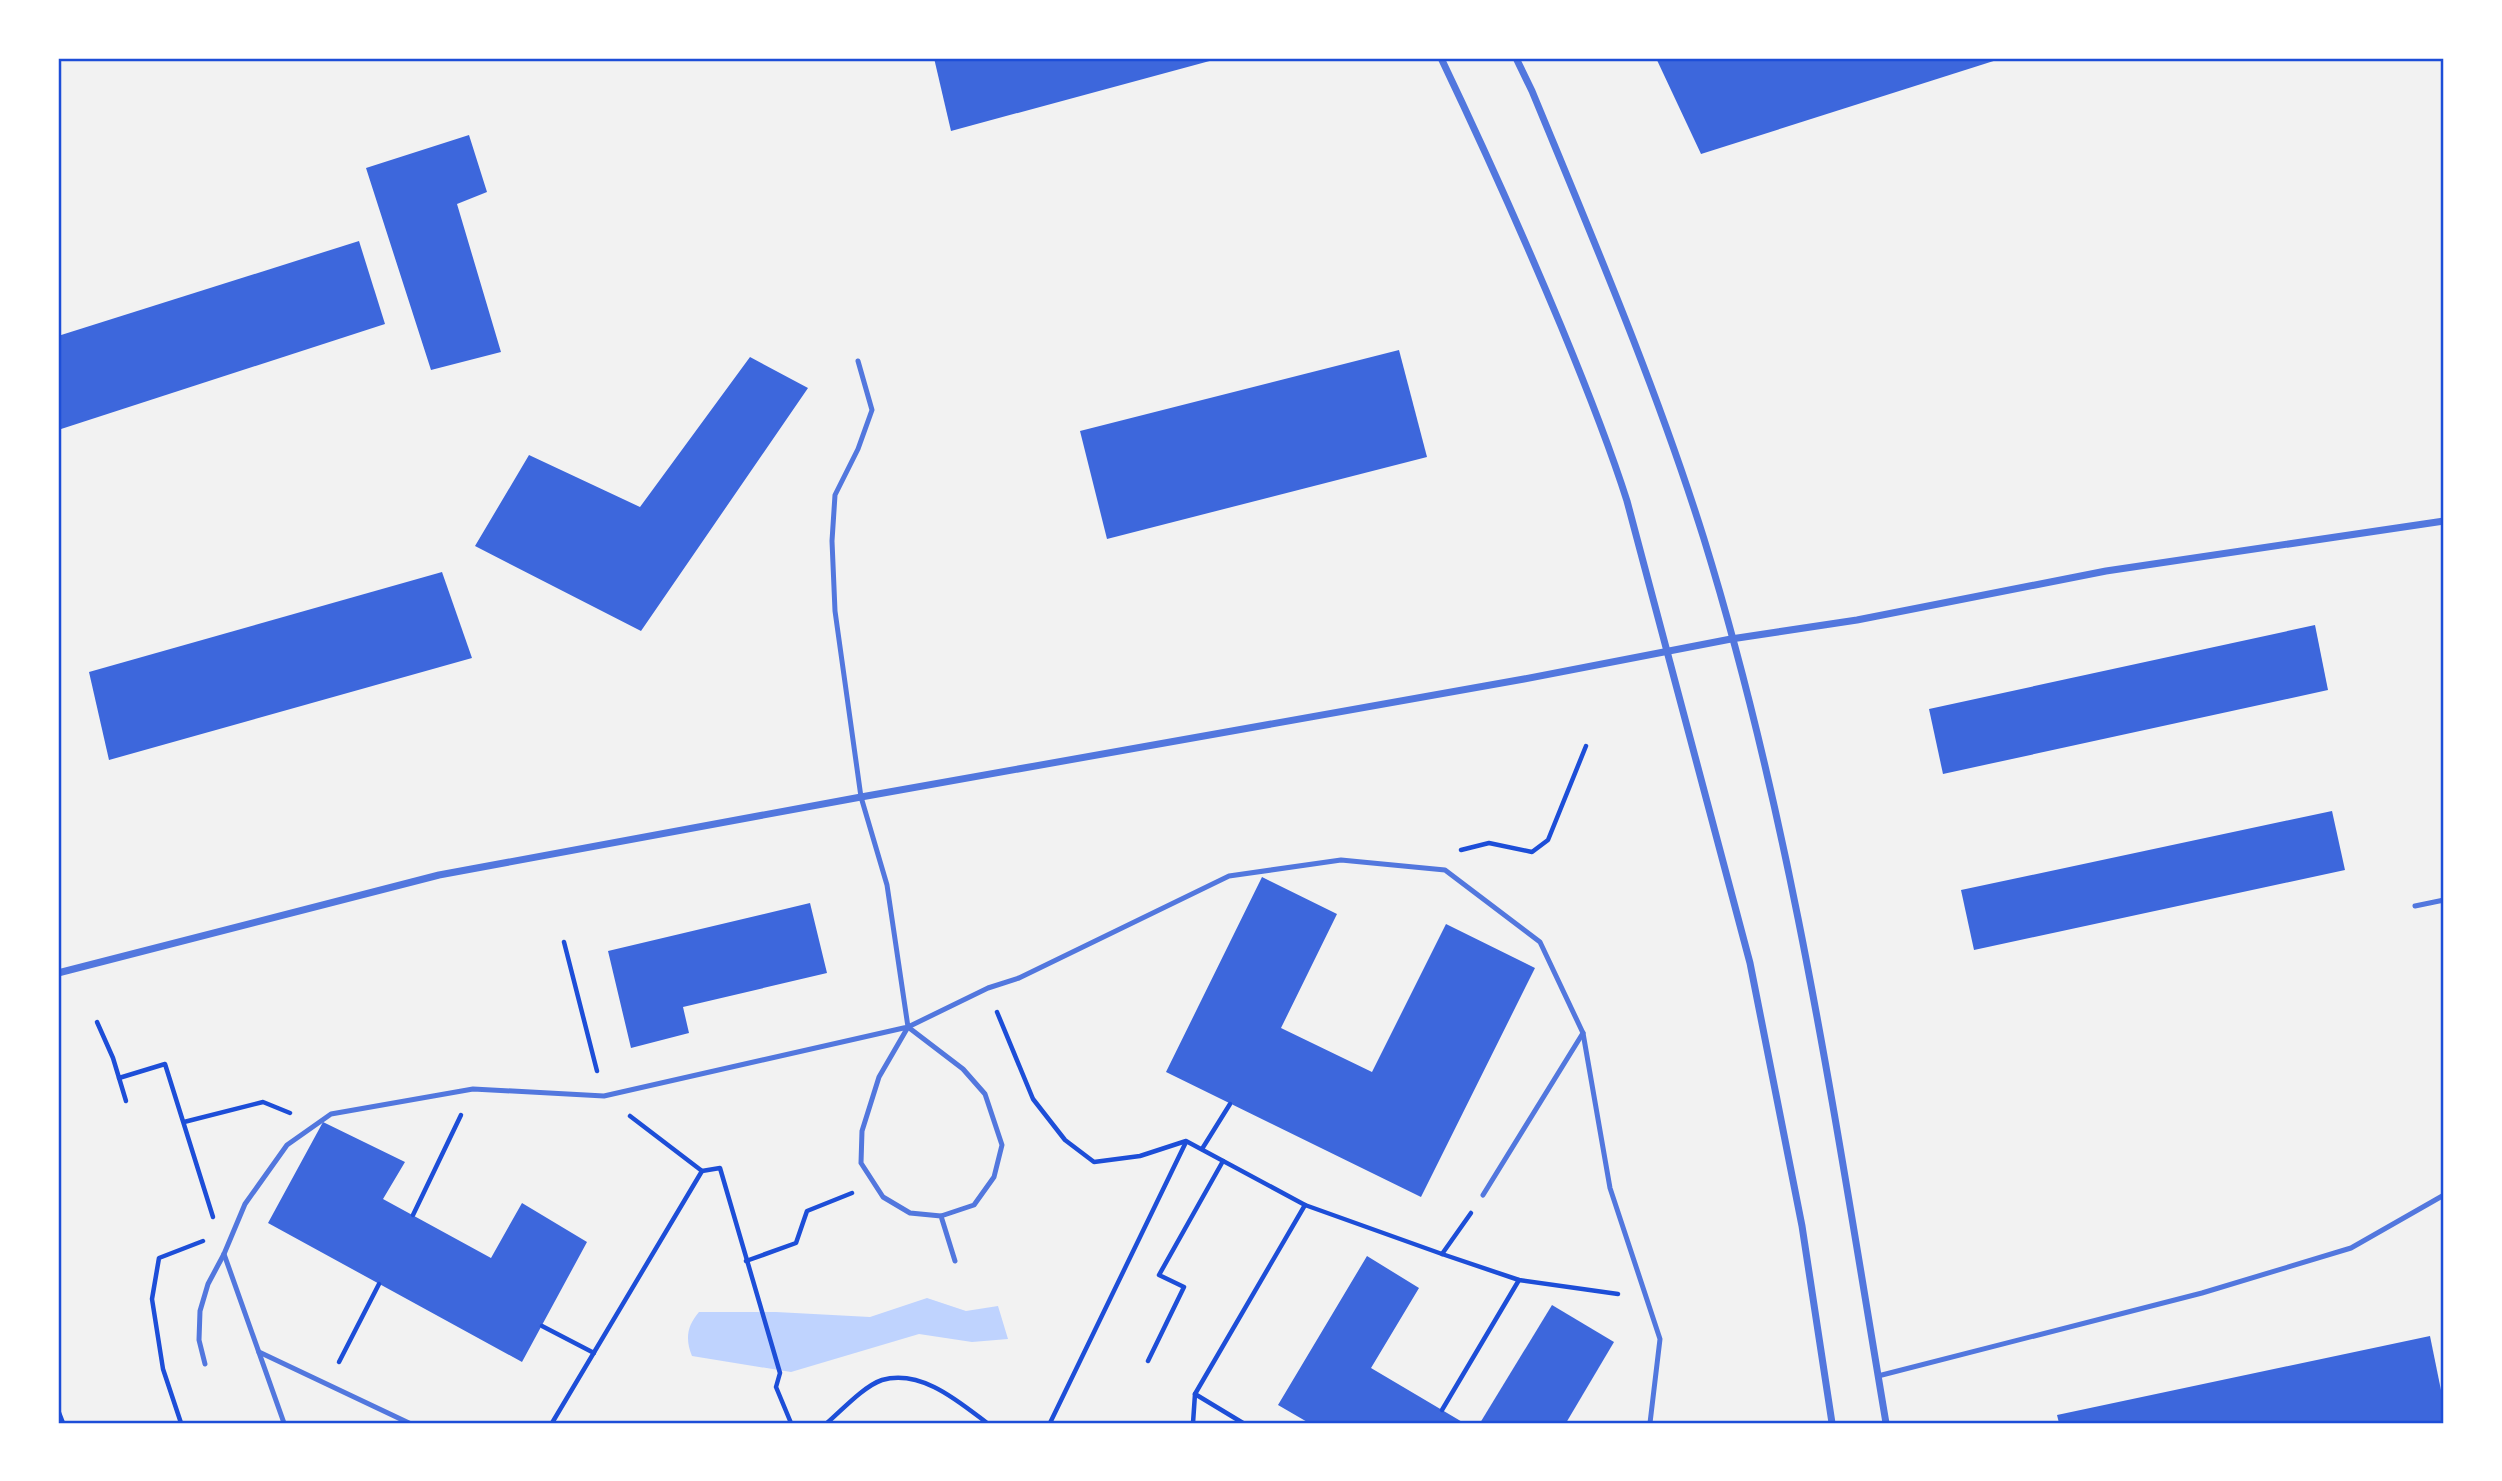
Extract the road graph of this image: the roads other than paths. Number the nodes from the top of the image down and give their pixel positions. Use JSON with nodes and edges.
{"nodes":[{"id":1,"x":1441,"y":58,"type":"edge"},
{"id":2,"x":1516,"y":58,"type":"edge"},
{"id":3,"x":858,"y":360,"type":"dead end"},
{"id":4,"x":2444,"y":521,"type":"edge"},
{"id":5,"x":1731,"y":639,"type":"junction"},
{"id":6,"x":1666,"y":653,"type":"junction"},
{"id":7,"x":861,"y":797,"type":"junction"},
{"id":8,"x":2444,"y":900,"type":"edge"},
{"id":9,"x":2414,"y":906,"type":"dead end"},
{"id":10,"x":58,"y":973,"type":"edge"},
{"id":11,"x":908,"y":1027,"type":"junction"},
{"id":12,"x":1583,"y":1034,"type":"junction"},
{"id":13,"x":1483,"y":1195,"type":"road end"},
{"id":14,"x":2444,"y":1195,"type":"edge"},
{"id":15,"x":940,"y":1216,"type":"junction"},
{"id":16,"x":224,"y":1254,"type":"junction"},
{"id":17,"x":956,"y":1261,"type":"dead end"},
{"id":18,"x":258,"y":1352,"type":"junction"},
{"id":19,"x":205,"y":1364,"type":"dead end"},
{"id":20,"x":1878,"y":1376,"type":"junction"},
{"id":21,"x":284,"y":1423,"type":"edge"},
{"id":22,"x":409,"y":1423,"type":"edge"},
{"id":23,"x":1650,"y":1423,"type":"edge"},
{"id":24,"x":1832,"y":1423,"type":"edge"},
{"id":25,"x":1886,"y":1423,"type":"edge"}],
"edges":[{"from":1,"to":6,"type":"street"},
{"from":2,"to":5,"type":"street"},
{"from":3,"to":7,"type":"lane"},
{"from":4,"to":5,"type":"street"},
{"from":5,"to":6,"type":"street"},
{"from":5,"to":20,"type":"street"},
{"from":6,"to":7,"type":"street"},
{"from":6,"to":24,"type":"street"},
{"from":7,"to":10,"type":"street"},
{"from":7,"to":11,"type":"lane"},
{"from":8,"to":9,"type":"lane"},
{"from":11,"to":12,"type":"lane"},
{"from":11,"to":15,"type":"lane"},
{"from":11,"to":15,"type":"lane"},
{"from":11,"to":16,"type":"lane"},
{"from":12,"to":13,"type":"lane"},
{"from":12,"to":23,"type":"lane"},
{"from":14,"to":20,"type":"lane"},
{"from":15,"to":17,"type":"lane"},
{"from":16,"to":18,"type":"lane"},
{"from":16,"to":19,"type":"lane"},
{"from":18,"to":21,"type":"lane"},
{"from":18,"to":22,"type":"lane"},
{"from":20,"to":25,"type":"street"}]}
